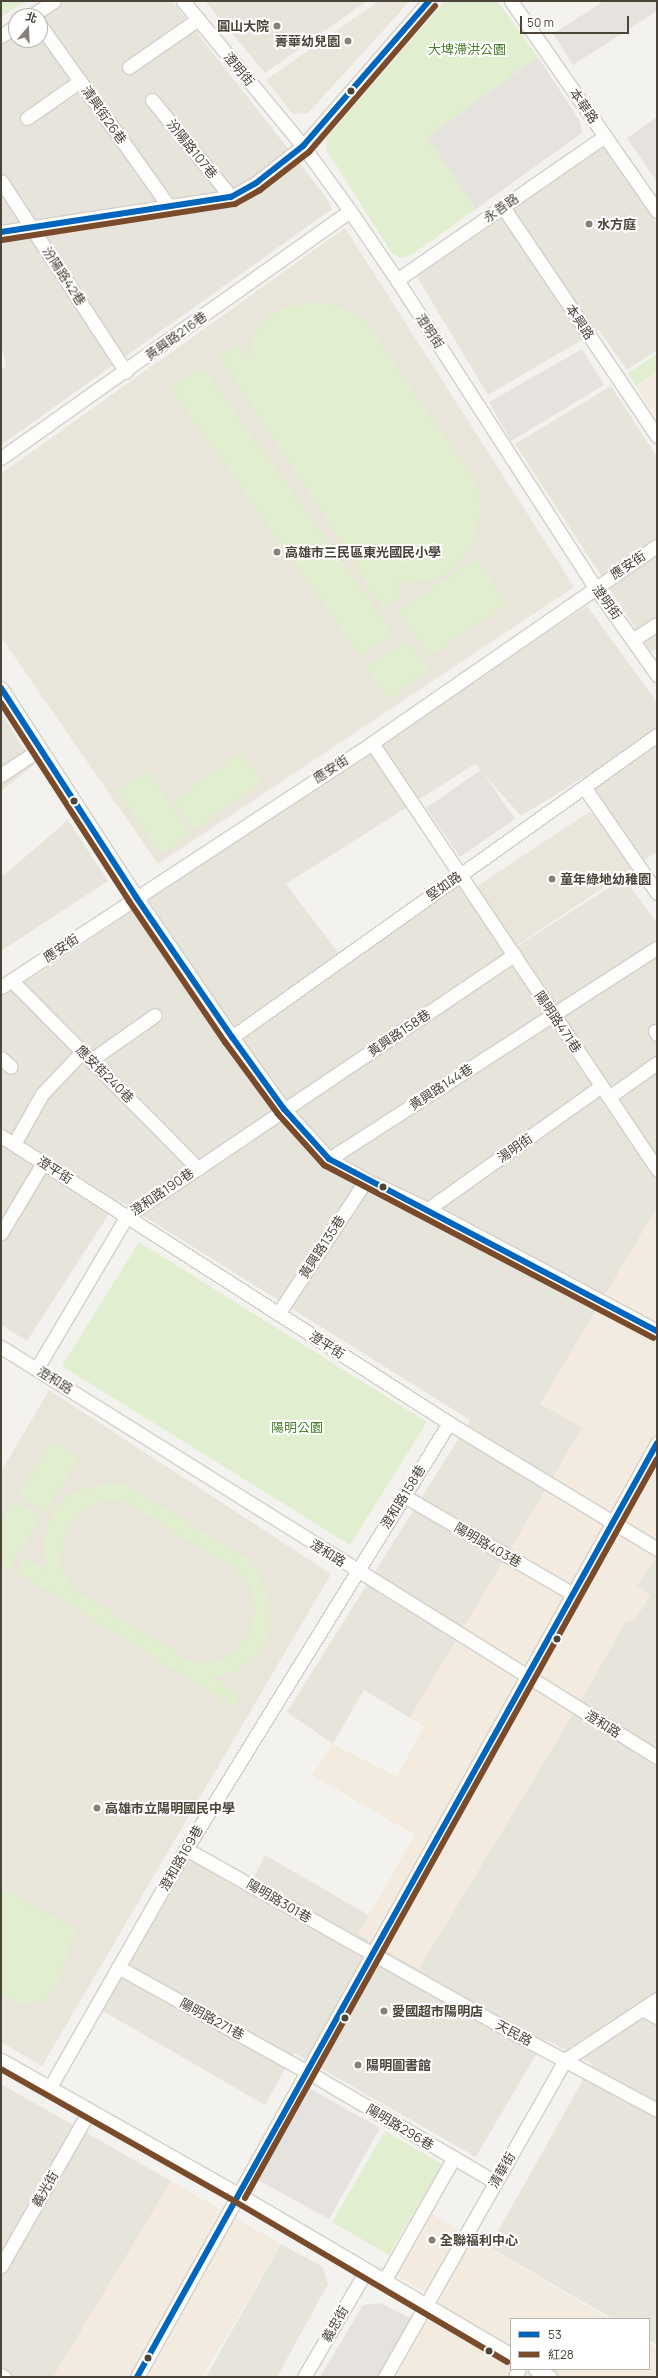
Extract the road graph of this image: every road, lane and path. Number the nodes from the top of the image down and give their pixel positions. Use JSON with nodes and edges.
{"nodes":[{"id":1,"x":54,"y":1,"type":"edge"},
{"id":2,"x":183,"y":1,"type":"edge"},
{"id":3,"x":429,"y":1,"type":"edge"},
{"id":4,"x":511,"y":1,"type":"edge"},
{"id":5,"x":46,"y":8,"type":"edge"},
{"id":6,"x":198,"y":20,"type":"junction"},
{"id":7,"x":48,"y":36,"type":"edge"},
{"id":8,"x":129,"y":67,"type":"dead end"},
{"id":9,"x":80,"y":81,"type":"junction"},
{"id":10,"x":152,"y":100,"type":"dead end"},
{"id":11,"x":27,"y":118,"type":"dead end"},
{"id":12,"x":605,"y":136,"type":"junction"},
{"id":13,"x":304,"y":146,"type":"junction"},
{"id":14,"x":1,"y":182,"type":"edge"},
{"id":15,"x":231,"y":197,"type":"junction"},
{"id":16,"x":168,"y":205,"type":"junction"},
{"id":17,"x":503,"y":207,"type":"junction"},
{"id":18,"x":350,"y":211,"type":"junction"},
{"id":19,"x":657,"y":211,"type":"edge"},
{"id":20,"x":32,"y":226,"type":"junction"},
{"id":21,"x":1,"y":232,"type":"edge"},
{"id":22,"x":398,"y":280,"type":"junction"},
{"id":23,"x":126,"y":372,"type":"junction"},
{"id":24,"x":657,"y":436,"type":"edge"},
{"id":25,"x":1,"y":458,"type":"edge"},
{"id":26,"x":657,"y":546,"type":"edge"},
{"id":27,"x":595,"y":587,"type":"junction"},
{"id":28,"x":657,"y":624,"type":"edge"},
{"id":29,"x":634,"y":640,"type":"junction"},
{"id":30,"x":657,"y":675,"type":"edge"},
{"id":31,"x":1,"y":688,"type":"edge"},
{"id":32,"x":657,"y":736,"type":"edge"},
{"id":33,"x":372,"y":743,"type":"junction"},
{"id":34,"x":40,"y":749,"type":"junction"},
{"id":35,"x":1,"y":775,"type":"edge"},
{"id":36,"x":584,"y":786,"type":"junction"},
{"id":37,"x":461,"y":874,"type":"junction"},
{"id":38,"x":657,"y":893,"type":"edge"},
{"id":39,"x":136,"y":897,"type":"junction"},
{"id":40,"x":657,"y":948,"type":"edge"},
{"id":41,"x":514,"y":955,"type":"junction"},
{"id":42,"x":6,"y":984,"type":"edge"},
{"id":43,"x":155,"y":1015,"type":"dead end"},
{"id":44,"x":554,"y":1015,"type":"junction"},
{"id":45,"x":232,"y":1037,"type":"junction"},
{"id":46,"x":86,"y":1056,"type":"junction"},
{"id":47,"x":1,"y":1058,"type":"edge"},
{"id":48,"x":657,"y":1063,"type":"edge"},
{"id":49,"x":11,"y":1067,"type":"dead end"},
{"id":50,"x":601,"y":1086,"type":"junction"},
{"id":51,"x":609,"y":1097,"type":"junction"},
{"id":52,"x":284,"y":1109,"type":"junction"},
{"id":53,"x":5,"y":1141,"type":"edge"},
{"id":54,"x":329,"y":1159,"type":"junction"},
{"id":55,"x":43,"y":1163,"type":"junction"},
{"id":56,"x":198,"y":1168,"type":"junction"},
{"id":57,"x":657,"y":1169,"type":"edge"},
{"id":58,"x":366,"y":1180,"type":"junction"},
{"id":59,"x":428,"y":1209,"type":"junction"},
{"id":60,"x":127,"y":1216,"type":"junction"},
{"id":61,"x":1,"y":1233,"type":"edge"},
{"id":62,"x":278,"y":1314,"type":"junction"},
{"id":63,"x":657,"y":1331,"type":"edge"},
{"id":64,"x":1,"y":1347,"type":"edge"},
{"id":65,"x":37,"y":1368,"type":"junction"},
{"id":66,"x":449,"y":1423,"type":"junction"},
{"id":67,"x":657,"y":1443,"type":"edge"},
{"id":68,"x":404,"y":1496,"type":"junction"},
{"id":69,"x":614,"y":1521,"type":"junction"},
{"id":70,"x":657,"y":1549,"type":"edge"},
{"id":71,"x":357,"y":1572,"type":"junction"},
{"id":72,"x":573,"y":1594,"type":"junction"},
{"id":73,"x":527,"y":1677,"type":"junction"},
{"id":74,"x":657,"y":1757,"type":"edge"},
{"id":75,"x":186,"y":1849,"type":"junction"},
{"id":76,"x":372,"y":1954,"type":"junction"},
{"id":77,"x":118,"y":1967,"type":"junction"},
{"id":78,"x":657,"y":1999,"type":"edge"},
{"id":79,"x":642,"y":2009,"type":"junction"},
{"id":80,"x":657,"y":2017,"type":"edge"},
{"id":81,"x":1,"y":2060,"type":"edge"},
{"id":82,"x":565,"y":2060,"type":"junction"},
{"id":83,"x":306,"y":2071,"type":"junction"},
{"id":84,"x":50,"y":2087,"type":"junction"},
{"id":85,"x":657,"y":2110,"type":"edge"},
{"id":86,"x":89,"y":2111,"type":"junction"},
{"id":87,"x":453,"y":2159,"type":"junction"},
{"id":88,"x":495,"y":2182,"type":"junction"},
{"id":89,"x":238,"y":2194,"type":"junction"},
{"id":90,"x":1,"y":2266,"type":"edge"},
{"id":91,"x":366,"y":2271,"type":"junction"},
{"id":92,"x":384,"y":2281,"type":"junction"},
{"id":93,"x":426,"y":2306,"type":"junction"},
{"id":94,"x":510,"y":2354,"type":"edge"},
{"id":95,"x":537,"y":2370,"type":"edge"},
{"id":96,"x":1,"y":2375,"type":"edge"},
{"id":97,"x":4,"y":2377,"type":"edge"},
{"id":98,"x":137,"y":2377,"type":"edge"},
{"id":99,"x":304,"y":2377,"type":"edge"},
{"id":100,"x":385,"y":2377,"type":"edge"},
{"id":101,"x":550,"y":2377,"type":"edge"}],
"edges":[{"from":1,"to":5,"type":"street"},
{"from":2,"to":6,"type":"street","name":"澄明街"},
{"from":3,"to":13,"type":"street"},
{"from":4,"to":12,"type":"street","name":"本華路"},
{"from":6,"to":8,"type":"street"},
{"from":6,"to":13,"type":"street","name":"澄明街"},
{"from":7,"to":9,"type":"street","name":"清興街26巷"},
{"from":9,"to":11,"type":"street"},
{"from":9,"to":16,"type":"street","name":"清興街26巷"},
{"from":10,"to":15,"type":"street","name":"汾陽路107巷"},
{"from":12,"to":17,"type":"street","name":"永善路"},
{"from":12,"to":19,"type":"street","name":"本華路"},
{"from":13,"to":15,"type":"street"},
{"from":13,"to":18,"type":"street","name":"澄明街"},
{"from":14,"to":20,"type":"street","name":"汾陽路42巷"},
{"from":15,"to":16,"type":"street"},
{"from":16,"to":20,"type":"street"},
{"from":17,"to":22,"type":"street","name":"永善路"},
{"from":17,"to":24,"type":"street","name":"本興路"},
{"from":18,"to":22,"type":"street","name":"澄明街"},
{"from":18,"to":23,"type":"street","name":"黃興路216巷"},
{"from":20,"to":21,"type":"street"},
{"from":20,"to":23,"type":"street","name":"汾陽路42巷"},
{"from":22,"to":27,"type":"street","name":"澄明街"},
{"from":23,"to":25,"type":"street","name":"黃興路216巷"},
{"from":26,"to":27,"type":"street","name":"應安街"},
{"from":27,"to":29,"type":"street","name":"澄明街"},
{"from":27,"to":33,"type":"street","name":"應安街"},
{"from":28,"to":29,"type":"street"},
{"from":29,"to":30,"type":"street","name":"澄明街"},
{"from":31,"to":34,"type":"street"},
{"from":32,"to":36,"type":"street","name":"堅如路"},
{"from":33,"to":37,"type":"street","name":"陽明路471巷"},
{"from":33,"to":39,"type":"street","name":"應安街"},
{"from":34,"to":35,"type":"street"},
{"from":34,"to":39,"type":"street"},
{"from":36,"to":37,"type":"street","name":"堅如路"},
{"from":36,"to":38,"type":"street"},
{"from":37,"to":41,"type":"street","name":"陽明路471巷"},
{"from":37,"to":45,"type":"street","name":"堅如路"},
{"from":39,"to":42,"type":"street","name":"應安街"},
{"from":39,"to":45,"type":"street"},
{"from":40,"to":44,"type":"street","name":"黃興路144巷"},
{"from":41,"to":44,"type":"street","name":"陽明路471巷"},
{"from":41,"to":52,"type":"street","name":"黃興路158巷"},
{"from":42,"to":46,"type":"street","name":"應安街240巷"},
{"from":43,"to":46,"type":"street"},
{"from":44,"to":50,"type":"street","name":"陽明路471巷"},
{"from":44,"to":54,"type":"street","name":"黃興路144巷"},
{"from":45,"to":52,"type":"street"},
{"from":46,"to":53,"type":"street"},
{"from":46,"to":56,"type":"street","name":"應安街240巷"},
{"from":47,"to":49,"type":"street"},
{"from":48,"to":51,"type":"street"},
{"from":50,"to":51,"type":"street","name":"陽明路471巷"},
{"from":50,"to":59,"type":"street","name":"湯明街"},
{"from":51,"to":57,"type":"street","name":"陽明路471巷"},
{"from":52,"to":54,"type":"street"},
{"from":52,"to":56,"type":"street","name":"澄和路190巷"},
{"from":53,"to":55,"type":"street","name":"澄平街"},
{"from":54,"to":58,"type":"street"},
{"from":55,"to":60,"type":"street","name":"澄平街"},
{"from":55,"to":61,"type":"street"},
{"from":56,"to":60,"type":"street","name":"澄和路190巷"},
{"from":58,"to":59,"type":"street"},
{"from":58,"to":62,"type":"street","name":"黃興路135巷"},
{"from":59,"to":63,"type":"street"},
{"from":60,"to":62,"type":"street","name":"澄平街"},
{"from":60,"to":65,"type":"street","name":"澄和路190巷"},
{"from":62,"to":66,"type":"street","name":"澄平街"},
{"from":64,"to":65,"type":"street","name":"澄和路"},
{"from":65,"to":71,"type":"street","name":"澄和路"},
{"from":66,"to":68,"type":"street","name":"澄和路158巷"},
{"from":66,"to":69,"type":"street","name":"澄平街"},
{"from":67,"to":69,"type":"street"},
{"from":68,"to":71,"type":"street","name":"澄和路158巷"},
{"from":68,"to":72,"type":"street","name":"陽明路403巷"},
{"from":69,"to":70,"type":"street","name":"澄平街"},
{"from":69,"to":72,"type":"street"},
{"from":71,"to":73,"type":"street","name":"澄和路"},
{"from":71,"to":75,"type":"street","name":"澄和路169巷"},
{"from":72,"to":73,"type":"street"},
{"from":73,"to":74,"type":"street","name":"澄和路"},
{"from":73,"to":76,"type":"street"},
{"from":75,"to":76,"type":"street","name":"陽明路301巷"},
{"from":75,"to":77,"type":"street","name":"澄和路169巷"},
{"from":76,"to":82,"type":"street","name":"天民路"},
{"from":76,"to":83,"type":"street"},
{"from":77,"to":83,"type":"street","name":"陽明路271巷"},
{"from":77,"to":84,"type":"street","name":"澄和路169巷"},
{"from":78,"to":79,"type":"street","name":"清華街"},
{"from":79,"to":80,"type":"street"},
{"from":79,"to":82,"type":"street","name":"清華街"},
{"from":81,"to":84,"type":"street"},
{"from":82,"to":85,"type":"street","name":"天民路"},
{"from":82,"to":88,"type":"street","name":"清華街"},
{"from":83,"to":87,"type":"street","name":"陽明路296巷"},
{"from":83,"to":89,"type":"street"},
{"from":84,"to":86,"type":"street"},
{"from":86,"to":89,"type":"street"},
{"from":86,"to":90,"type":"street","name":"義光街"},
{"from":87,"to":88,"type":"street","name":"陽明路296巷"},
{"from":87,"to":92,"type":"street"},
{"from":88,"to":93,"type":"street","name":"清華街"},
{"from":89,"to":91,"type":"street"},
{"from":89,"to":98,"type":"street"},
{"from":91,"to":92,"type":"street"},
{"from":91,"to":99,"type":"street","name":"義忠街"},
{"from":92,"to":93,"type":"street"},
{"from":93,"to":94,"type":"street"},
{"from":93,"to":100,"type":"street","name":"清華街"},
{"from":95,"to":101,"type":"street"},
{"from":96,"to":97,"type":"street"}]}
